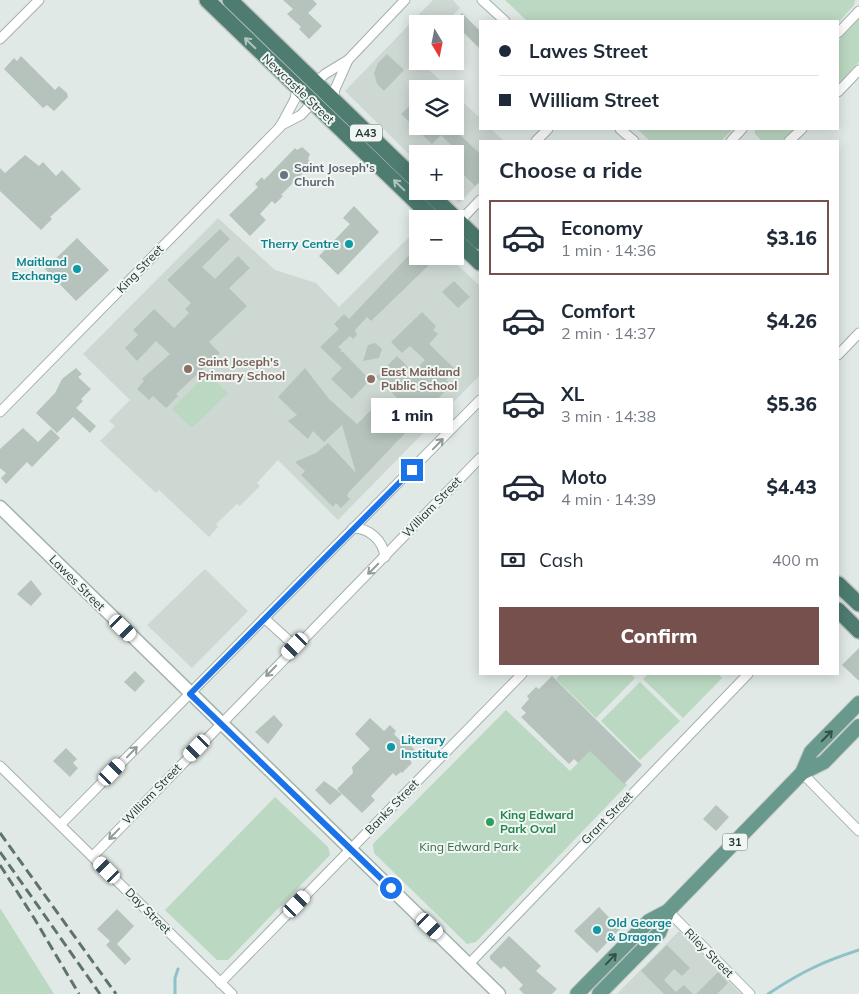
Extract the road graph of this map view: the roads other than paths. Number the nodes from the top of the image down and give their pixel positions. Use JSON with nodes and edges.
{"nodes":[{"id":1,"x":39,"y":0,"type":"edge"},
{"id":2,"x":207,"y":0,"type":"edge"},
{"id":3,"x":230,"y":0,"type":"edge"},
{"id":4,"x":405,"y":0,"type":"edge"},
{"id":5,"x":482,"y":0,"type":"edge"},
{"id":6,"x":859,"y":11,"type":"edge"},
{"id":7,"x":504,"y":20,"type":"edge"},
{"id":8,"x":839,"y":31,"type":"edge"},
{"id":9,"x":0,"y":39,"type":"edge"},
{"id":10,"x":289,"y":58,"type":"junction"},
{"id":11,"x":348,"y":60,"type":"junction"},
{"id":12,"x":859,"y":70,"type":"edge"},
{"id":13,"x":315,"y":83,"type":"junction"},
{"id":14,"x":298,"y":89,"type":"junction"},
{"id":15,"x":839,"y":91,"type":"edge"},
{"id":16,"x":333,"y":101,"type":"junction"},
{"id":17,"x":312,"y":103,"type":"junction"},
{"id":18,"x":280,"y":127,"type":"junction"},
{"id":19,"x":338,"y":127,"type":"junction"},
{"id":20,"x":547,"y":130,"type":"edge"},
{"id":21,"x":621,"y":130,"type":"edge"},
{"id":22,"x":741,"y":130,"type":"edge"},
{"id":23,"x":801,"y":130,"type":"edge"},
{"id":24,"x":537,"y":140,"type":"edge"},
{"id":25,"x":633,"y":140,"type":"edge"},
{"id":26,"x":731,"y":140,"type":"edge"},
{"id":27,"x":790,"y":140,"type":"edge"},
{"id":28,"x":409,"y":173,"type":"edge"},
{"id":29,"x":436,"y":200,"type":"edge"},
{"id":30,"x":479,"y":201,"type":"edge"},
{"id":31,"x":425,"y":210,"type":"edge"},
{"id":32,"x":447,"y":210,"type":"edge"},
{"id":33,"x":464,"y":217,"type":"edge"},
{"id":34,"x":464,"y":227,"type":"edge"},
{"id":35,"x":479,"y":241,"type":"edge"},
{"id":36,"x":464,"y":248,"type":"edge"},
{"id":37,"x":479,"y":262,"type":"edge"},
{"id":38,"x":859,"y":333,"type":"edge"},
{"id":39,"x":839,"y":354,"type":"edge"},
{"id":40,"x":479,"y":401,"type":"edge"},
{"id":41,"x":0,"y":412,"type":"edge"},
{"id":42,"x":479,"y":459,"type":"edge"},
{"id":43,"x":0,"y":507,"type":"edge"},
{"id":44,"x":353,"y":528,"type":"junction"},
{"id":45,"x":385,"y":556,"type":"junction"},
{"id":46,"x":839,"y":585,"type":"edge"},
{"id":47,"x":859,"y":604,"type":"edge"},
{"id":48,"x":839,"y":611,"type":"edge"},
{"id":49,"x":264,"y":618,"type":"junction"},
{"id":50,"x":859,"y":631,"type":"edge"},
{"id":51,"x":295,"y":646,"type":"junction"},
{"id":52,"x":521,"y":675,"type":"edge"},
{"id":53,"x":747,"y":675,"type":"edge"},
{"id":54,"x":190,"y":694,"type":"junction"},
{"id":55,"x":859,"y":703,"type":"edge"},
{"id":56,"x":220,"y":723,"type":"junction"},
{"id":57,"x":859,"y":726,"type":"edge"},
{"id":58,"x":0,"y":766,"type":"edge"},
{"id":59,"x":802,"y":773,"type":"junction"},
{"id":60,"x":61,"y":824,"type":"junction"},
{"id":61,"x":859,"y":830,"type":"edge"},
{"id":62,"x":351,"y":850,"type":"junction"},
{"id":63,"x":93,"y":856,"type":"junction"},
{"id":64,"x":668,"y":911,"type":"junction"},
{"id":65,"x":468,"y":964,"type":"junction"},
{"id":66,"x":220,"y":983,"type":"junction"},
{"id":67,"x":232,"y":994,"type":"edge"},
{"id":68,"x":499,"y":994,"type":"edge"},
{"id":69,"x":577,"y":994,"type":"edge"},
{"id":70,"x":599,"y":994,"type":"edge"},
{"id":71,"x":750,"y":994,"type":"edge"}],
"edges":[{"from":1,"to":9,"type":"street"},
{"from":14,"to":2,"type":"highway","name":"Newcastle Street","number":"A43","one_way":true},
{"from":3,"to":10,"type":"highway","name":"Newcastle Street","number":"A43"},
{"from":4,"to":11,"type":"street"},
{"from":5,"to":7,"type":"street"},
{"from":6,"to":8,"type":"street"},
{"from":10,"to":13,"type":"highway","name":"Newcastle Street","number":"A43"},
{"from":10,"to":17,"type":"highway"},
{"from":11,"to":13,"type":"street"},
{"from":11,"to":16,"type":"street"},
{"from":12,"to":15,"type":"street"},
{"from":13,"to":16,"type":"highway","name":"Newcastle Street","number":"A43"},
{"from":13,"to":19,"type":"highway"},
{"from":14,"to":17,"type":"highway","name":"Newcastle Street","number":"A43"},
{"from":14,"to":18,"type":"street","name":"King Street"},
{"from":16,"to":28,"type":"highway","name":"Newcastle Street","number":"A43"},
{"from":17,"to":18,"type":"street","name":"King Street"},
{"from":17,"to":19,"type":"highway","name":"Newcastle Street","number":"A43"},
{"from":18,"to":41,"type":"street","name":"King Street"},
{"from":31,"to":19,"type":"highway","name":"Newcastle Street","number":"A43","one_way":true},
{"from":20,"to":24,"type":"street"},
{"from":21,"to":25,"type":"street"},
{"from":22,"to":26,"type":"street"},
{"from":23,"to":27,"type":"street"},
{"from":29,"to":32,"type":"highway"},
{"from":30,"to":33,"type":"street"},
{"from":34,"to":35,"type":"highway"},
{"from":36,"to":37,"type":"highway"},
{"from":38,"to":39,"type":"street"},
{"from":44,"to":40,"type":"street","one_way":true},
{"from":42,"to":45,"type":"street","name":"William Street"},
{"from":43,"to":54,"type":"main road","name":"Lawes Street"},
{"from":44,"to":45,"type":"street"},
{"from":44,"to":49,"type":"street"},
{"from":45,"to":51,"type":"street","name":"William Street","one_way":true},
{"from":46,"to":47,"type":"highway"},
{"from":48,"to":50,"type":"highway"},
{"from":49,"to":51,"type":"street"},
{"from":49,"to":54,"type":"street"},
{"from":51,"to":56,"type":"street","name":"William Street","one_way":true},
{"from":52,"to":62,"type":"street","name":"Banks Street"},
{"from":53,"to":65,"type":"street","name":"Grant Street"},
{"from":54,"to":56,"type":"main road","name":"Lawes Street"},
{"from":60,"to":54,"type":"street","one_way":true},
{"from":59,"to":55,"type":"main road","number":"31","one_way":true},
{"from":56,"to":62,"type":"main road","name":"Lawes Street"},
{"from":56,"to":63,"type":"street","name":"William Street","one_way":true},
{"from":57,"to":59,"type":"main road","number":"31"},
{"from":58,"to":60,"type":"street","name":"Day Street"},
{"from":59,"to":61,"type":"street"},
{"from":59,"to":64,"type":"main road","number":"31"},
{"from":60,"to":63,"type":"street","name":"Day Street"},
{"from":62,"to":65,"type":"main road","name":"Lawes Street"},
{"from":62,"to":66,"type":"street","name":"Banks Street"},
{"from":63,"to":66,"type":"street","name":"Day Street"},
{"from":69,"to":64,"type":"main road","number":"31","one_way":true},
{"from":64,"to":70,"type":"main road","number":"31"},
{"from":64,"to":71,"type":"street","name":"Riley Street"},
{"from":65,"to":68,"type":"main road","name":"Lawes Street"},
{"from":66,"to":67,"type":"street","name":"Day Street"}]}
